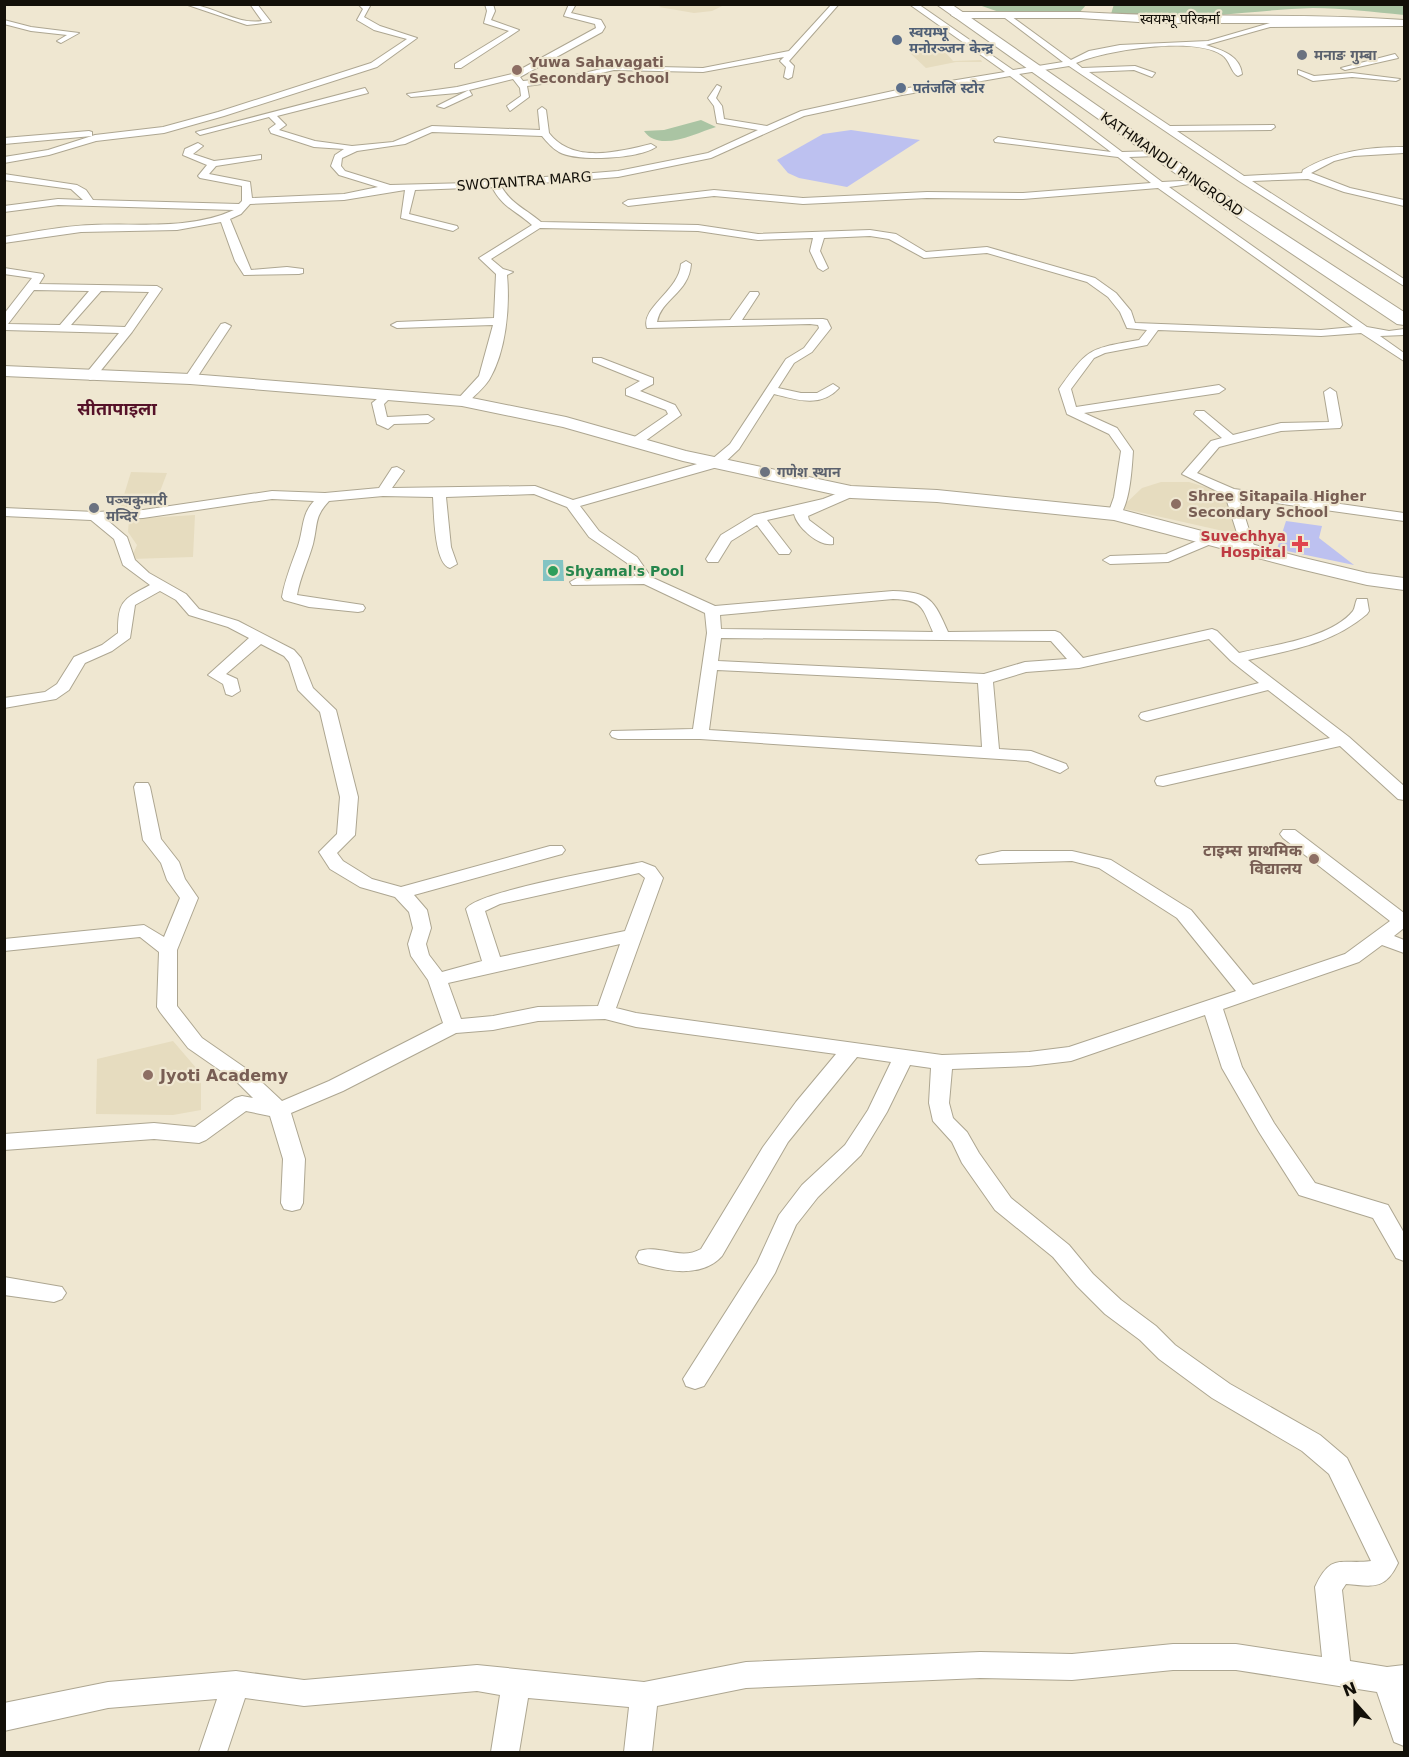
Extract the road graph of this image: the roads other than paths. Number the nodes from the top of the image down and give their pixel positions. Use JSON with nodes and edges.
{"nodes":[{"id":1,"x":188,"y":4,"type":"edge"},
{"id":2,"x":253,"y":4,"type":"edge"},
{"id":3,"x":489,"y":4,"type":"edge"},
{"id":4,"x":573,"y":4,"type":"edge"},
{"id":5,"x":836,"y":4,"type":"edge"},
{"id":6,"x":912,"y":4,"type":"edge"},
{"id":7,"x":942,"y":4,"type":"edge"},
{"id":8,"x":358,"y":5,"type":"edge"},
{"id":9,"x":956,"y":15,"type":"junction"},
{"id":10,"x":1008,"y":16,"type":"junction"},
{"id":11,"x":4,"y":22,"type":"edge"},
{"id":12,"x":1272,"y":22,"type":"junction"},
{"id":13,"x":1404,"y":24,"type":"edge"},
{"id":14,"x":61,"y":41,"type":"dead end"},
{"id":15,"x":1195,"y":44,"type":"junction"},
{"id":16,"x":790,"y":53,"type":"junction"},
{"id":17,"x":1070,"y":63,"type":"junction"},
{"id":18,"x":458,"y":66,"type":"dead end"},
{"id":19,"x":1037,"y":69,"type":"junction"},
{"id":20,"x":674,"y":70,"type":"junction"},
{"id":21,"x":1082,"y":70,"type":"junction"},
{"id":22,"x":1402,"y":73,"type":"edge"},
{"id":23,"x":1012,"y":74,"type":"junction"},
{"id":24,"x":1238,"y":74,"type":"dead end"},
{"id":25,"x":1152,"y":75,"type":"dead end"},
{"id":26,"x":515,"y":76,"type":"junction"},
{"id":27,"x":788,"y":76,"type":"dead end"},
{"id":28,"x":697,"y":81,"type":"dead end"},
{"id":29,"x":522,"y":84,"type":"junction"},
{"id":30,"x":480,"y":86,"type":"junction"},
{"id":31,"x":717,"y":87,"type":"dead end"},
{"id":32,"x":1404,"y":89,"type":"edge"},
{"id":33,"x":365,"y":91,"type":"dead end"},
{"id":34,"x":411,"y":94,"type":"dead end"},
{"id":35,"x":441,"y":106,"type":"dead end"},
{"id":36,"x":510,"y":108,"type":"dead end"},
{"id":37,"x":542,"y":110,"type":"dead end"},
{"id":38,"x":271,"y":116,"type":"junction"},
{"id":39,"x":1271,"y":127,"type":"dead end"},
{"id":40,"x":444,"y":128,"type":"dead end"},
{"id":41,"x":768,"y":129,"type":"junction"},
{"id":42,"x":1170,"y":129,"type":"junction"},
{"id":43,"x":481,"y":132,"type":"junction"},
{"id":44,"x":545,"y":133,"type":"junction"},
{"id":45,"x":365,"y":135,"type":"dead end"},
{"id":46,"x":121,"y":136,"type":"junction"},
{"id":47,"x":998,"y":140,"type":"dead end"},
{"id":48,"x":4,"y":141,"type":"edge"},
{"id":49,"x":198,"y":146,"type":"dead end"},
{"id":50,"x":349,"y":147,"type":"junction"},
{"id":51,"x":651,"y":147,"type":"dead end"},
{"id":52,"x":1404,"y":150,"type":"edge"},
{"id":53,"x":1157,"y":153,"type":"junction"},
{"id":54,"x":1119,"y":156,"type":"junction"},
{"id":55,"x":258,"y":157,"type":"dead end"},
{"id":56,"x":4,"y":160,"type":"edge"},
{"id":57,"x":213,"y":164,"type":"junction"},
{"id":58,"x":1309,"y":176,"type":"junction"},
{"id":59,"x":4,"y":177,"type":"edge"},
{"id":60,"x":1242,"y":179,"type":"junction"},
{"id":61,"x":1198,"y":182,"type":"junction"},
{"id":62,"x":495,"y":183,"type":"junction"},
{"id":63,"x":1158,"y":185,"type":"junction"},
{"id":64,"x":389,"y":188,"type":"junction"},
{"id":65,"x":410,"y":189,"type":"junction"},
{"id":66,"x":90,"y":203,"type":"junction"},
{"id":67,"x":628,"y":203,"type":"dead end"},
{"id":68,"x":1404,"y":203,"type":"edge"},
{"id":69,"x":246,"y":204,"type":"junction"},
{"id":70,"x":4,"y":209,"type":"edge"},
{"id":71,"x":224,"y":219,"type":"junction"},
{"id":72,"x":538,"y":225,"type":"junction"},
{"id":73,"x":453,"y":228,"type":"dead end"},
{"id":74,"x":819,"y":236,"type":"junction"},
{"id":75,"x":758,"y":237,"type":"junction"},
{"id":76,"x":4,"y":240,"type":"edge"},
{"id":77,"x":746,"y":246,"type":"dead end"},
{"id":78,"x":686,"y":264,"type":"dead end"},
{"id":79,"x":823,"y":268,"type":"dead end"},
{"id":80,"x":4,"y":271,"type":"edge"},
{"id":81,"x":299,"y":271,"type":"dead end"},
{"id":82,"x":1404,"y":283,"type":"edge"},
{"id":83,"x":31,"y":287,"type":"junction"},
{"id":84,"x":98,"y":288,"type":"junction"},
{"id":85,"x":754,"y":294,"type":"dead end"},
{"id":86,"x":1404,"y":320,"type":"edge"},
{"id":87,"x":498,"y":321,"type":"junction"},
{"id":88,"x":4,"y":322,"type":"edge"},
{"id":89,"x":733,"y":324,"type":"junction"},
{"id":90,"x":397,"y":325,"type":"dead end"},
{"id":91,"x":225,"y":326,"type":"dead end"},
{"id":92,"x":4,"y":327,"type":"edge"},
{"id":93,"x":63,"y":328,"type":"junction"},
{"id":94,"x":1154,"y":328,"type":"junction"},
{"id":95,"x":128,"y":330,"type":"junction"},
{"id":96,"x":1363,"y":330,"type":"junction"},
{"id":97,"x":1404,"y":332,"type":"edge"},
{"id":98,"x":1404,"y":358,"type":"edge"},
{"id":99,"x":597,"y":360,"type":"dead end"},
{"id":100,"x":4,"y":370,"type":"edge"},
{"id":101,"x":90,"y":376,"type":"junction"},
{"id":102,"x":190,"y":380,"type":"junction"},
{"id":103,"x":833,"y":388,"type":"dead end"},
{"id":104,"x":1219,"y":389,"type":"dead end"},
{"id":105,"x":771,"y":390,"type":"junction"},
{"id":106,"x":1330,"y":392,"type":"dead end"},
{"id":107,"x":387,"y":395,"type":"junction"},
{"id":108,"x":462,"y":401,"type":"junction"},
{"id":109,"x":1071,"y":411,"type":"junction"},
{"id":110,"x":1200,"y":414,"type":"dead end"},
{"id":111,"x":428,"y":419,"type":"dead end"},
{"id":112,"x":1230,"y":439,"type":"junction"},
{"id":113,"x":637,"y":441,"type":"junction"},
{"id":114,"x":716,"y":463,"type":"junction"},
{"id":115,"x":397,"y":471,"type":"dead end"},
{"id":116,"x":383,"y":492,"type":"junction"},
{"id":117,"x":851,"y":492,"type":"junction"},
{"id":118,"x":439,"y":493,"type":"junction"},
{"id":119,"x":1231,"y":493,"type":"junction"},
{"id":120,"x":325,"y":497,"type":"junction"},
{"id":121,"x":830,"y":502,"type":"junction"},
{"id":122,"x":572,"y":504,"type":"junction"},
{"id":123,"x":4,"y":512,"type":"edge"},
{"id":124,"x":1114,"y":514,"type":"junction"},
{"id":125,"x":95,"y":516,"type":"junction"},
{"id":126,"x":1404,"y":517,"type":"edge"},
{"id":127,"x":759,"y":518,"type":"junction"},
{"id":128,"x":1213,"y":538,"type":"junction"},
{"id":129,"x":828,"y":541,"type":"dead end"},
{"id":130,"x":1248,"y":549,"type":"junction"},
{"id":131,"x":784,"y":551,"type":"dead end"},
{"id":132,"x":713,"y":559,"type":"dead end"},
{"id":133,"x":1110,"y":560,"type":"dead end"},
{"id":134,"x":450,"y":564,"type":"dead end"},
{"id":135,"x":646,"y":580,"type":"junction"},
{"id":136,"x":577,"y":582,"type":"dead end"},
{"id":137,"x":1404,"y":584,"type":"edge"},
{"id":138,"x":161,"y":585,"type":"junction"},
{"id":139,"x":1362,"y":602,"type":"dead end"},
{"id":140,"x":358,"y":608,"type":"dead end"},
{"id":141,"x":712,"y":611,"type":"junction"},
{"id":142,"x":714,"y":633,"type":"junction"},
{"id":143,"x":942,"y":635,"type":"junction"},
{"id":144,"x":258,"y":638,"type":"junction"},
{"id":145,"x":1236,"y":658,"type":"junction"},
{"id":146,"x":1079,"y":663,"type":"junction"},
{"id":147,"x":710,"y":665,"type":"junction"},
{"id":148,"x":985,"y":679,"type":"junction"},
{"id":149,"x":1269,"y":685,"type":"junction"},
{"id":150,"x":231,"y":691,"type":"dead end"},
{"id":151,"x":4,"y":703,"type":"edge"},
{"id":152,"x":1147,"y":716,"type":"dead end"},
{"id":153,"x":618,"y":734,"type":"dead end"},
{"id":154,"x":700,"y":734,"type":"junction"},
{"id":155,"x":1343,"y":740,"type":"junction"},
{"id":156,"x":991,"y":753,"type":"junction"},
{"id":157,"x":1060,"y":768,"type":"dead end"},
{"id":158,"x":1163,"y":781,"type":"dead end"},
{"id":159,"x":142,"y":787,"type":"dead end"},
{"id":160,"x":1404,"y":795,"type":"edge"},
{"id":161,"x":1289,"y":834,"type":"dead end"},
{"id":162,"x":556,"y":850,"type":"dead end"},
{"id":163,"x":985,"y":860,"type":"dead end"},
{"id":164,"x":401,"y":893,"type":"junction"},
{"id":165,"x":1403,"y":920,"type":"edge"},
{"id":166,"x":634,"y":935,"type":"junction"},
{"id":167,"x":1379,"y":937,"type":"junction"},
{"id":168,"x":4,"y":945,"type":"edge"},
{"id":169,"x":1404,"y":947,"type":"edge"},
{"id":170,"x":168,"y":950,"type":"junction"},
{"id":171,"x":494,"y":965,"type":"junction"},
{"id":172,"x":437,"y":979,"type":"junction"},
{"id":173,"x":1250,"y":994,"type":"junction"},
{"id":174,"x":1212,"y":1007,"type":"junction"},
{"id":175,"x":605,"y":1012,"type":"junction"},
{"id":176,"x":454,"y":1026,"type":"junction"},
{"id":177,"x":850,"y":1051,"type":"junction"},
{"id":178,"x":904,"y":1056,"type":"junction"},
{"id":179,"x":942,"y":1062,"type":"junction"},
{"id":180,"x":279,"y":1110,"type":"junction"},
{"id":181,"x":4,"y":1142,"type":"edge"},
{"id":182,"x":292,"y":1203,"type":"dead end"},
{"id":183,"x":1404,"y":1252,"type":"edge"},
{"id":184,"x":647,"y":1257,"type":"dead end"},
{"id":185,"x":4,"y":1286,"type":"edge"},
{"id":186,"x":54,"y":1293,"type":"dead end"},
{"id":187,"x":695,"y":1379,"type":"dead end"},
{"id":188,"x":1337,"y":1672,"type":"junction"},
{"id":189,"x":1396,"y":1679,"type":"edge"},
{"id":190,"x":236,"y":1683,"type":"junction"},
{"id":191,"x":516,"y":1684,"type":"junction"},
{"id":192,"x":644,"y":1695,"type":"junction"},
{"id":193,"x":4,"y":1717,"type":"edge"},
{"id":194,"x":1404,"y":1732,"type":"edge"},
{"id":195,"x":213,"y":1752,"type":"edge"},
{"id":196,"x":505,"y":1752,"type":"edge"},
{"id":197,"x":638,"y":1752,"type":"edge"}],
"edges":[{"from":1,"to":2,"type":"street"},
{"from":3,"to":18,"type":"street"},
{"from":4,"to":26,"type":"street"},
{"from":5,"to":16,"type":"street"},
{"from":6,"to":23,"type":"street"},
{"from":7,"to":9,"type":"highway","name":"KATHMANDU RINGROAD"},
{"from":8,"to":46,"type":"street"},
{"from":9,"to":10,"type":"main road","name":"स्वयम्भू परिकर्मा"},
{"from":9,"to":19,"type":"highway","name":"KATHMANDU RINGROAD"},
{"from":10,"to":12,"type":"main road","name":"स्वयम्भू परिकर्मा"},
{"from":10,"to":17,"type":"street"},
{"from":11,"to":14,"type":"street"},
{"from":12,"to":13,"type":"main road","name":"स्वयम्भू परिकर्मा"},
{"from":12,"to":15,"type":"street"},
{"from":15,"to":17,"type":"street","name":"SWOTANTRA MARG"},
{"from":15,"to":24,"type":"street"},
{"from":16,"to":20,"type":"street"},
{"from":16,"to":27,"type":"street"},
{"from":17,"to":19,"type":"street","name":"SWOTANTRA MARG"},
{"from":17,"to":21,"type":"street"},
{"from":19,"to":23,"type":"street","name":"SWOTANTRA MARG"},
{"from":19,"to":53,"type":"highway","name":"KATHMANDU RINGROAD"},
{"from":20,"to":28,"type":"street"},
{"from":20,"to":29,"type":"street"},
{"from":21,"to":25,"type":"street"},
{"from":21,"to":42,"type":"street"},
{"from":22,"to":22,"type":"street"},
{"from":22,"to":32,"type":"street"},
{"from":23,"to":41,"type":"street","name":"SWOTANTRA MARG"},
{"from":23,"to":54,"type":"street"},
{"from":26,"to":29,"type":"street"},
{"from":26,"to":30,"type":"street"},
{"from":29,"to":36,"type":"street"},
{"from":30,"to":34,"type":"street"},
{"from":30,"to":35,"type":"street"},
{"from":31,"to":41,"type":"street"},
{"from":33,"to":38,"type":"street"},
{"from":37,"to":44,"type":"street"},
{"from":38,"to":46,"type":"street"},
{"from":38,"to":50,"type":"street"},
{"from":39,"to":42,"type":"street"},
{"from":40,"to":43,"type":"street"},
{"from":41,"to":62,"type":"street","name":"SWOTANTRA MARG"},
{"from":42,"to":60,"type":"street"},
{"from":43,"to":44,"type":"street"},
{"from":43,"to":50,"type":"street"},
{"from":44,"to":51,"type":"street"},
{"from":45,"to":50,"type":"street"},
{"from":46,"to":48,"type":"street"},
{"from":46,"to":56,"type":"street"},
{"from":47,"to":54,"type":"street"},
{"from":49,"to":57,"type":"street"},
{"from":50,"to":64,"type":"street"},
{"from":52,"to":58,"type":"street"},
{"from":53,"to":54,"type":"street"},
{"from":53,"to":61,"type":"highway","name":"KATHMANDU RINGROAD"},
{"from":54,"to":63,"type":"street"},
{"from":55,"to":57,"type":"street"},
{"from":57,"to":69,"type":"street"},
{"from":58,"to":60,"type":"street"},
{"from":58,"to":68,"type":"street"},
{"from":59,"to":66,"type":"street"},
{"from":60,"to":82,"type":"street"},
{"from":61,"to":63,"type":"street"},
{"from":61,"to":86,"type":"highway","name":"KATHMANDU RINGROAD"},
{"from":62,"to":65,"type":"street","name":"SWOTANTRA MARG"},
{"from":62,"to":72,"type":"street"},
{"from":63,"to":67,"type":"street"},
{"from":63,"to":96,"type":"street"},
{"from":64,"to":65,"type":"street","name":"SWOTANTRA MARG"},
{"from":64,"to":69,"type":"street","name":"SWOTANTRA MARG"},
{"from":65,"to":73,"type":"street"},
{"from":66,"to":69,"type":"street"},
{"from":66,"to":70,"type":"street"},
{"from":69,"to":71,"type":"street","name":"SWOTANTRA MARG"},
{"from":71,"to":76,"type":"street","name":"SWOTANTRA MARG"},
{"from":71,"to":81,"type":"street"},
{"from":72,"to":75,"type":"street"},
{"from":72,"to":87,"type":"street"},
{"from":74,"to":75,"type":"street"},
{"from":74,"to":79,"type":"street"},
{"from":74,"to":94,"type":"street"},
{"from":75,"to":77,"type":"street"},
{"from":78,"to":89,"type":"street"},
{"from":80,"to":83,"type":"street"},
{"from":83,"to":84,"type":"street"},
{"from":83,"to":88,"type":"street"},
{"from":84,"to":93,"type":"street"},
{"from":84,"to":95,"type":"street"},
{"from":85,"to":89,"type":"street"},
{"from":87,"to":90,"type":"street"},
{"from":87,"to":108,"type":"street"},
{"from":89,"to":105,"type":"street"},
{"from":91,"to":102,"type":"street"},
{"from":92,"to":93,"type":"street"},
{"from":93,"to":95,"type":"street"},
{"from":94,"to":96,"type":"street"},
{"from":94,"to":109,"type":"street"},
{"from":95,"to":101,"type":"street"},
{"from":96,"to":97,"type":"street"},
{"from":96,"to":98,"type":"street"},
{"from":99,"to":113,"type":"street"},
{"from":100,"to":101,"type":"main road"},
{"from":101,"to":102,"type":"main road"},
{"from":102,"to":107,"type":"main road"},
{"from":103,"to":105,"type":"street"},
{"from":104,"to":109,"type":"street"},
{"from":105,"to":114,"type":"street"},
{"from":106,"to":112,"type":"street"},
{"from":107,"to":108,"type":"main road"},
{"from":107,"to":111,"type":"street"},
{"from":108,"to":113,"type":"main road"},
{"from":109,"to":124,"type":"street"},
{"from":110,"to":112,"type":"street"},
{"from":112,"to":119,"type":"street"},
{"from":113,"to":114,"type":"main road"},
{"from":114,"to":117,"type":"main road"},
{"from":114,"to":122,"type":"street"},
{"from":115,"to":116,"type":"street"},
{"from":116,"to":118,"type":"street"},
{"from":116,"to":120,"type":"street"},
{"from":117,"to":121,"type":"street"},
{"from":117,"to":124,"type":"main road"},
{"from":118,"to":122,"type":"street"},
{"from":118,"to":134,"type":"street"},
{"from":119,"to":126,"type":"street"},
{"from":119,"to":130,"type":"street"},
{"from":120,"to":125,"type":"street"},
{"from":120,"to":140,"type":"street"},
{"from":121,"to":127,"type":"street"},
{"from":121,"to":129,"type":"street"},
{"from":122,"to":135,"type":"street"},
{"from":123,"to":125,"type":"street"},
{"from":124,"to":128,"type":"main road"},
{"from":125,"to":138,"type":"street"},
{"from":127,"to":131,"type":"street"},
{"from":127,"to":132,"type":"street"},
{"from":128,"to":130,"type":"main road"},
{"from":128,"to":133,"type":"street"},
{"from":130,"to":137,"type":"main road"},
{"from":135,"to":136,"type":"street"},
{"from":135,"to":141,"type":"street"},
{"from":138,"to":144,"type":"street"},
{"from":138,"to":151,"type":"street"},
{"from":139,"to":145,"type":"street"},
{"from":141,"to":142,"type":"street"},
{"from":141,"to":143,"type":"street"},
{"from":142,"to":143,"type":"street"},
{"from":142,"to":147,"type":"street"},
{"from":143,"to":146,"type":"street"},
{"from":144,"to":150,"type":"street"},
{"from":144,"to":164,"type":"street"},
{"from":145,"to":146,"type":"street"},
{"from":145,"to":149,"type":"street"},
{"from":146,"to":148,"type":"street"},
{"from":147,"to":148,"type":"street"},
{"from":147,"to":154,"type":"street"},
{"from":148,"to":156,"type":"street"},
{"from":149,"to":152,"type":"street"},
{"from":149,"to":155,"type":"street"},
{"from":153,"to":154,"type":"street"},
{"from":154,"to":156,"type":"street"},
{"from":155,"to":158,"type":"street"},
{"from":155,"to":160,"type":"street"},
{"from":156,"to":157,"type":"street"},
{"from":159,"to":170,"type":"street"},
{"from":161,"to":165,"type":"street"},
{"from":162,"to":164,"type":"street"},
{"from":163,"to":173,"type":"street"},
{"from":164,"to":172,"type":"street"},
{"from":165,"to":167,"type":"street"},
{"from":166,"to":171,"type":"street"},
{"from":166,"to":171,"type":"street"},
{"from":166,"to":175,"type":"street"},
{"from":167,"to":169,"type":"street"},
{"from":167,"to":173,"type":"street"},
{"from":168,"to":170,"type":"street"},
{"from":170,"to":180,"type":"street"},
{"from":171,"to":172,"type":"street"},
{"from":172,"to":176,"type":"street"},
{"from":173,"to":174,"type":"street"},
{"from":174,"to":179,"type":"street"},
{"from":174,"to":183,"type":"street"},
{"from":175,"to":176,"type":"street"},
{"from":175,"to":177,"type":"street"},
{"from":176,"to":180,"type":"street"},
{"from":177,"to":178,"type":"street"},
{"from":177,"to":184,"type":"street"},
{"from":178,"to":179,"type":"street"},
{"from":178,"to":187,"type":"street"},
{"from":179,"to":188,"type":"street"},
{"from":180,"to":181,"type":"street"},
{"from":180,"to":182,"type":"street"},
{"from":185,"to":186,"type":"street"},
{"from":188,"to":189,"type":"street"},
{"from":188,"to":192,"type":"street"},
{"from":189,"to":194,"type":"street"},
{"from":190,"to":191,"type":"street"},
{"from":190,"to":193,"type":"street"},
{"from":190,"to":195,"type":"street"},
{"from":191,"to":192,"type":"street"},
{"from":191,"to":196,"type":"street"},
{"from":192,"to":197,"type":"street"}]}
